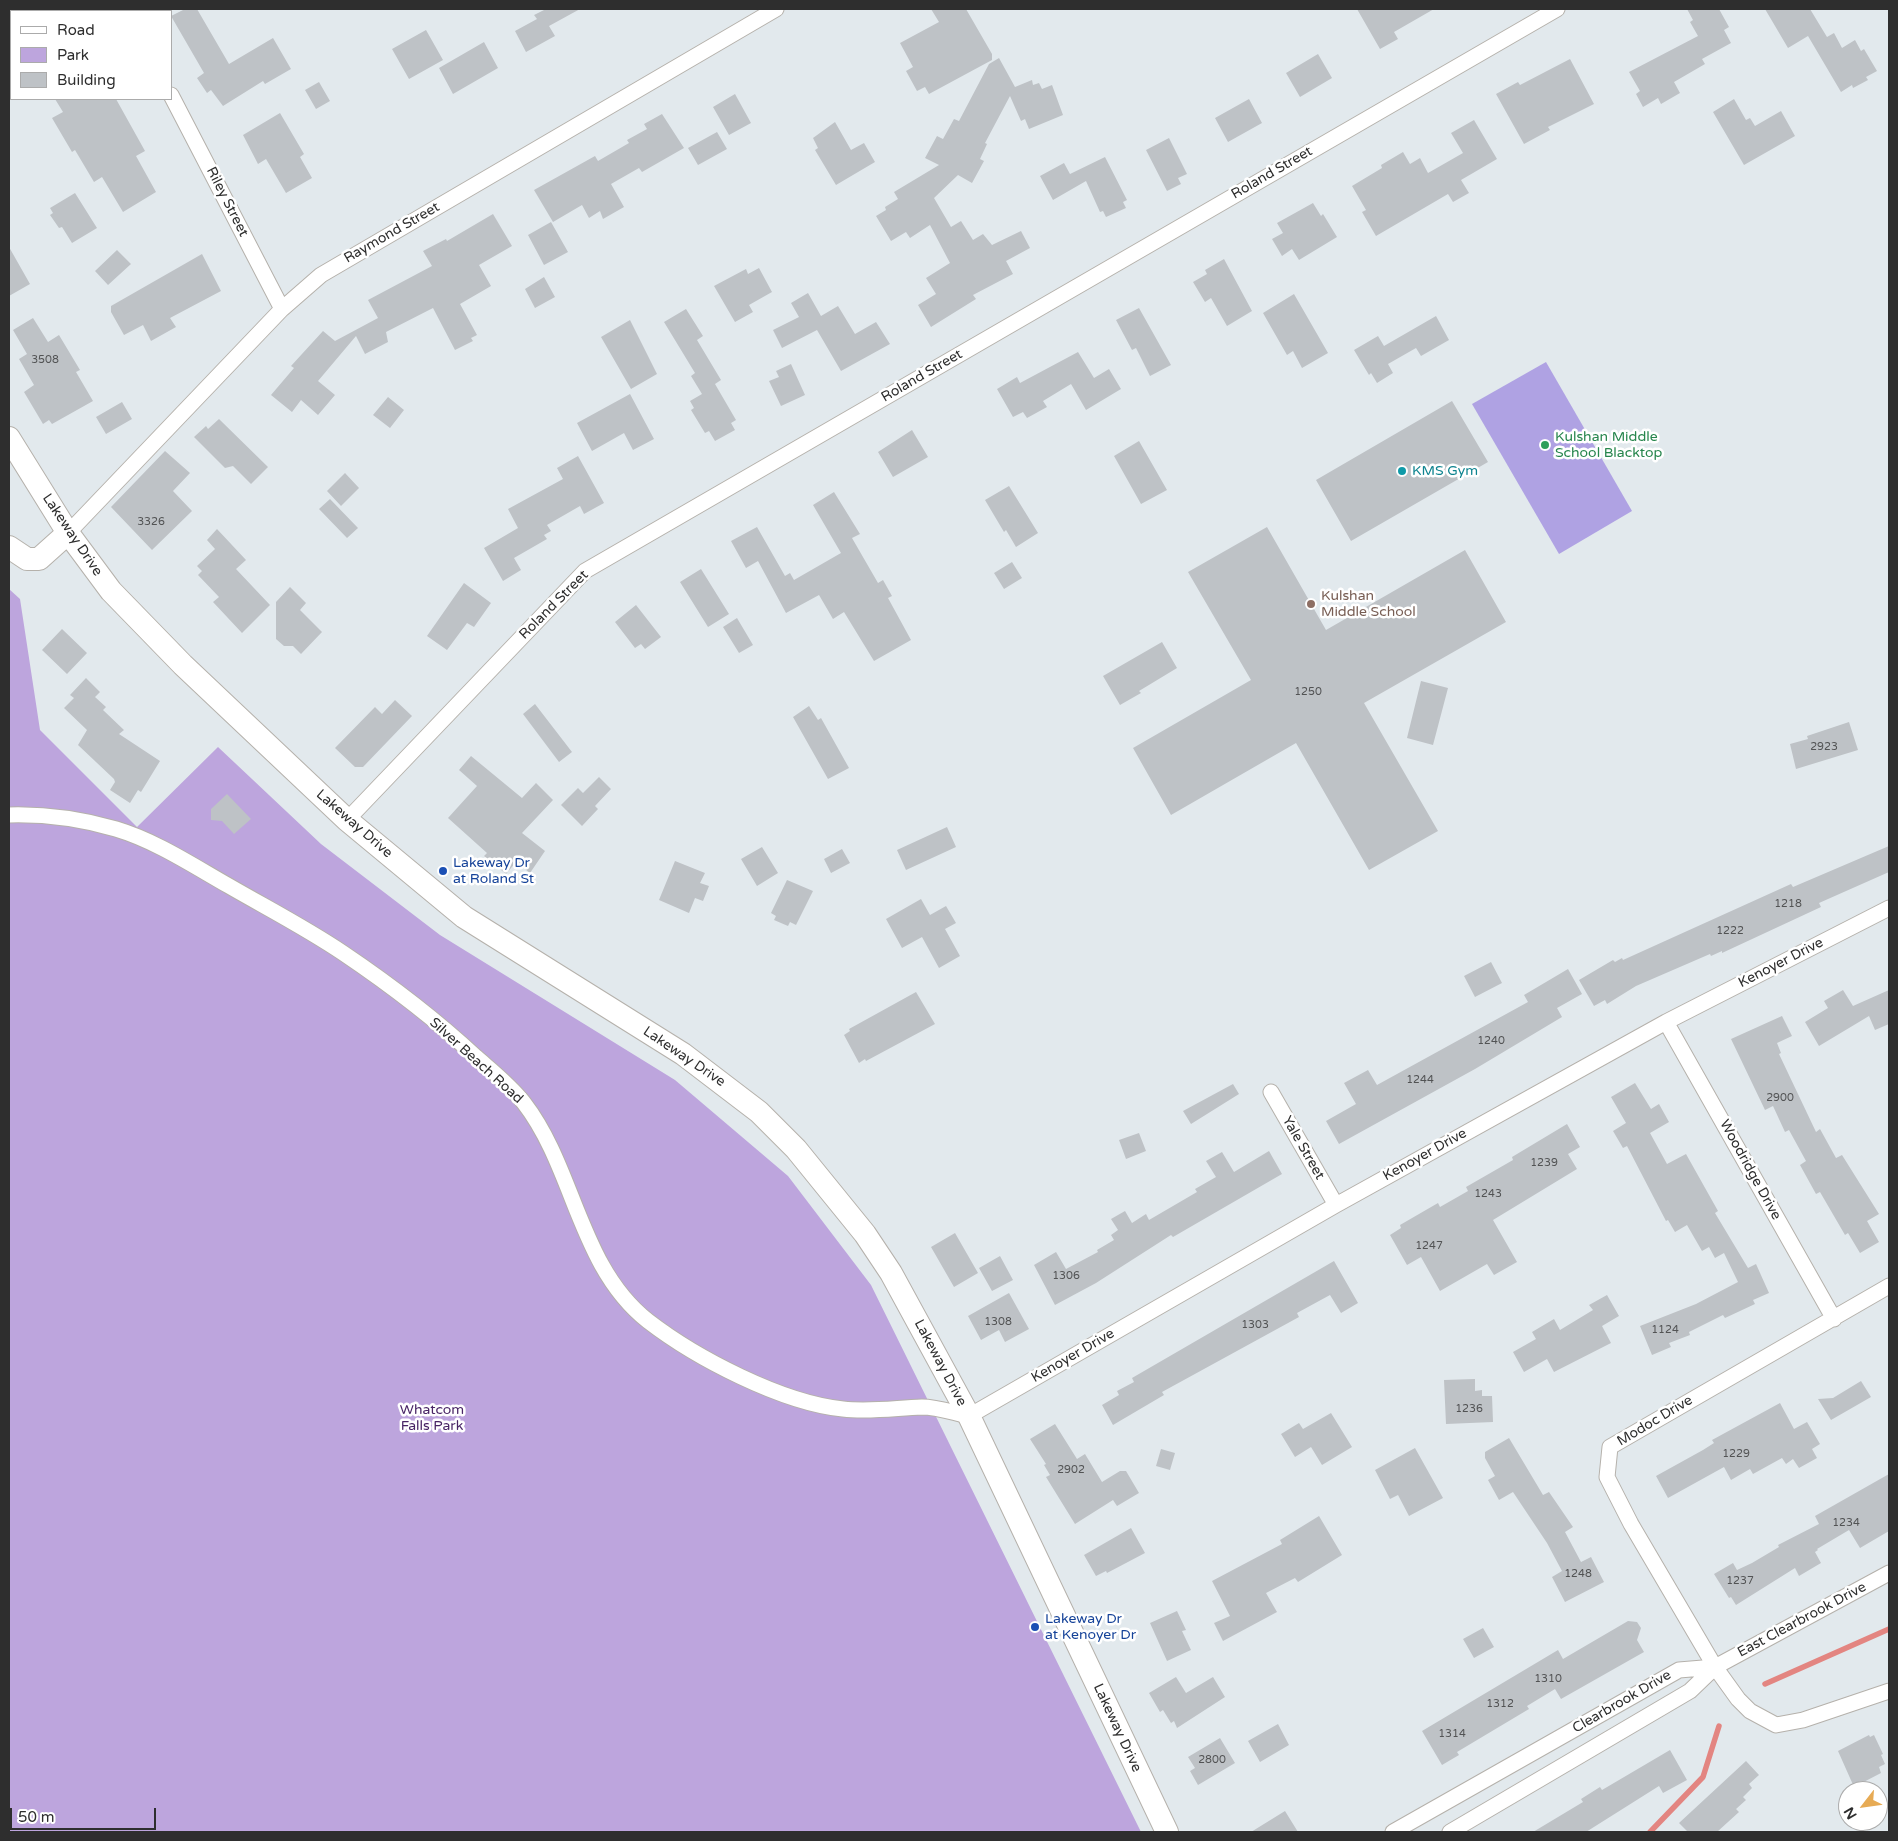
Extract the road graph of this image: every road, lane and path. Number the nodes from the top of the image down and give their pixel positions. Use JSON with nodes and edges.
{"nodes":[{"id":1,"x":776,"y":9,"type":"edge"},
{"id":2,"x":1557,"y":9,"type":"edge"},
{"id":3,"x":172,"y":97,"type":"edge"},
{"id":4,"x":282,"y":309,"type":"junction"},
{"id":5,"x":9,"y":438,"type":"edge"},
{"id":6,"x":68,"y":533,"type":"junction"},
{"id":7,"x":9,"y":547,"type":"edge"},
{"id":8,"x":9,"y":815,"type":"edge"},
{"id":9,"x":347,"y":820,"type":"junction"},
{"id":10,"x":1889,"y":908,"type":"edge"},
{"id":11,"x":1666,"y":1022,"type":"junction"},
{"id":12,"x":1271,"y":1092,"type":"dead end"},
{"id":13,"x":1336,"y":1205,"type":"junction"},
{"id":14,"x":1889,"y":1286,"type":"edge"},
{"id":15,"x":1834,"y":1319,"type":"junction"},
{"id":16,"x":969,"y":1416,"type":"junction"},
{"id":17,"x":1889,"y":1573,"type":"edge"},
{"id":18,"x":1715,"y":1667,"type":"junction"},
{"id":19,"x":1889,"y":1691,"type":"edge"},
{"id":20,"x":1167,"y":1832,"type":"edge"},
{"id":21,"x":1393,"y":1832,"type":"edge"},
{"id":22,"x":1450,"y":1832,"type":"edge"}],
"edges":[{"from":1,"to":4,"type":"street","name":"Raymond Street"},
{"from":2,"to":9,"type":"street","name":"Roland Street"},
{"from":3,"to":4,"type":"street","name":"Riley Street"},
{"from":4,"to":6,"type":"street","name":"Raymond Street"},
{"from":5,"to":6,"type":"main road","name":"Lakeway Drive"},
{"from":6,"to":7,"type":"main road"},
{"from":6,"to":9,"type":"main road","name":"Lakeway Drive"},
{"from":8,"to":16,"type":"street","name":"Silver Beach Road"},
{"from":9,"to":16,"type":"main road","name":"Lakeway Drive"},
{"from":10,"to":11,"type":"street","name":"Kenoyer Drive"},
{"from":11,"to":13,"type":"street","name":"Kenoyer Drive"},
{"from":11,"to":15,"type":"street","name":"Woodridge Drive"},
{"from":12,"to":13,"type":"street","name":"Yale Street"},
{"from":13,"to":16,"type":"street","name":"Kenoyer Drive"},
{"from":14,"to":15,"type":"street","name":"Modoc Drive"},
{"from":15,"to":18,"type":"street","name":"Modoc Drive"},
{"from":16,"to":20,"type":"main road","name":"Lakeway Drive"},
{"from":17,"to":18,"type":"street","name":"East Clearbrook Drive"},
{"from":18,"to":19,"type":"street"},
{"from":18,"to":21,"type":"street","name":"Clearbrook Drive"},
{"from":18,"to":22,"type":"street","name":"Clearbrook Drive"}]}
